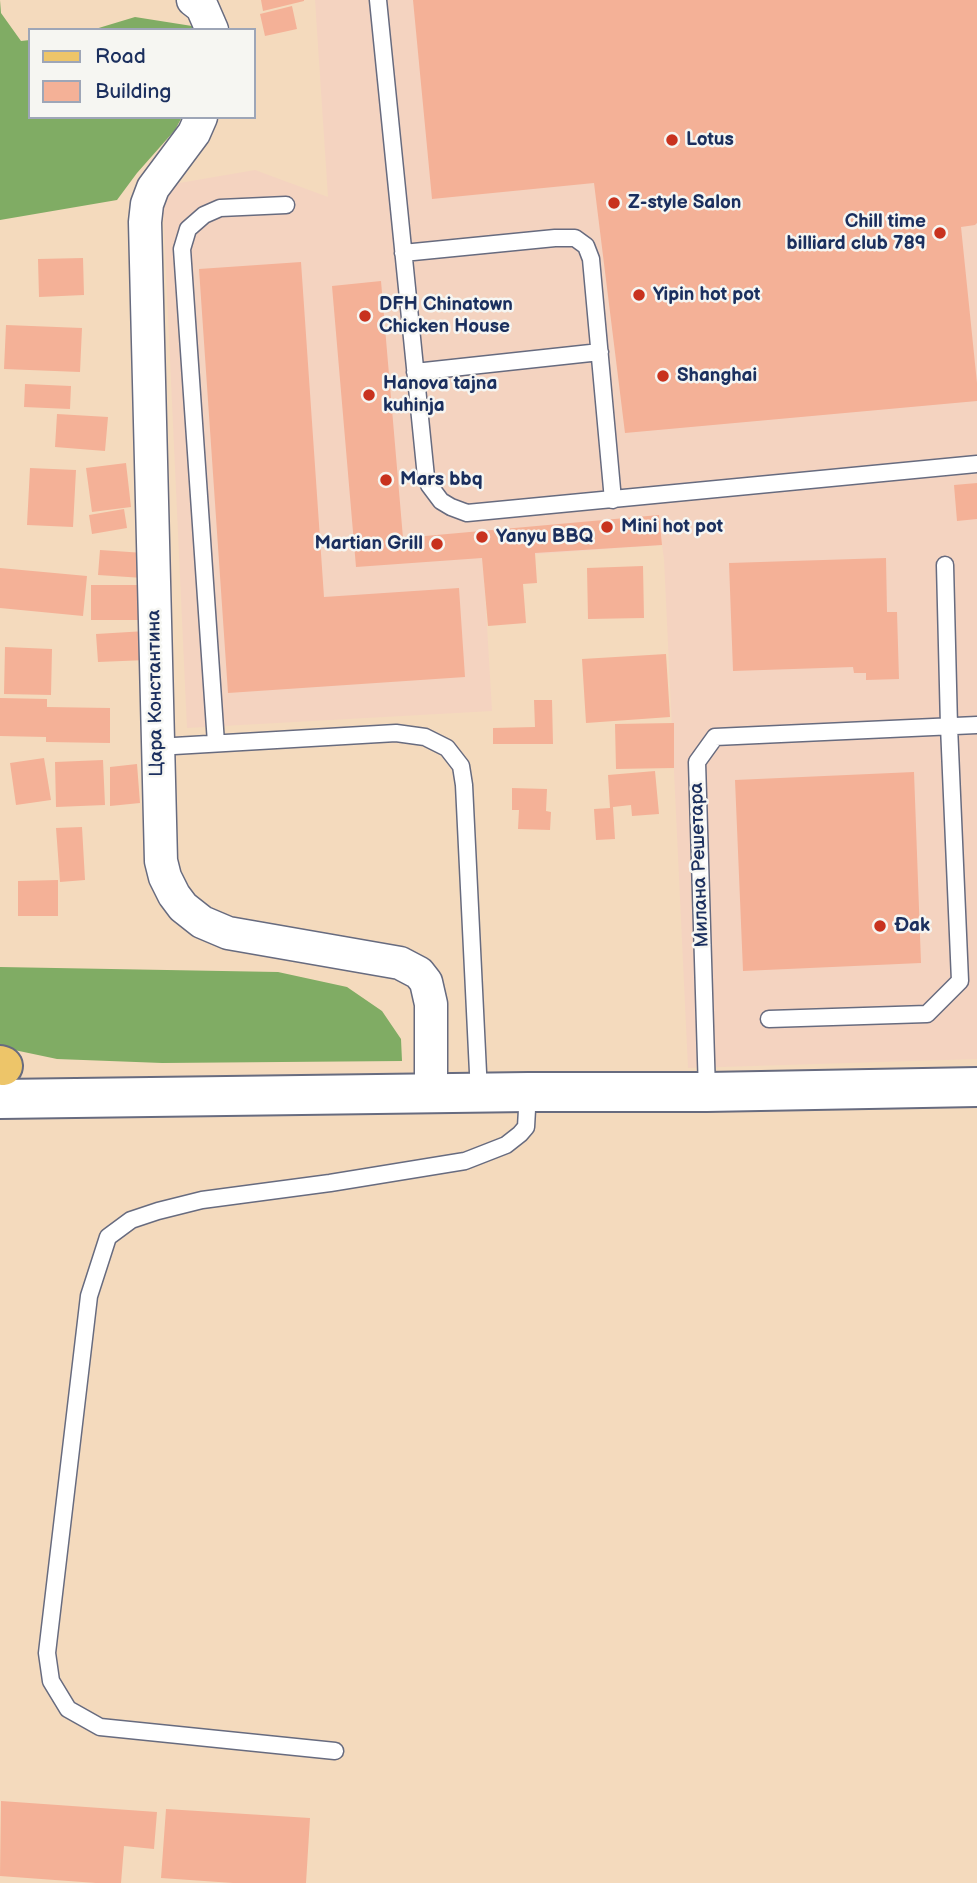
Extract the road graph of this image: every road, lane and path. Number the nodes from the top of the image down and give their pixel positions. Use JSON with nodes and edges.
{"nodes":[{"id":1,"x":193,"y":0,"type":"edge"},
{"id":2,"x":378,"y":0,"type":"edge"},
{"id":3,"x":211,"y":28,"type":"edge"},
{"id":4,"x":200,"y":119,"type":"edge"},
{"id":5,"x":286,"y":205,"type":"dead end"},
{"id":6,"x":402,"y":253,"type":"junction"},
{"id":7,"x":600,"y":352,"type":"junction"},
{"id":8,"x":415,"y":372,"type":"junction"},
{"id":9,"x":977,"y":464,"type":"edge"},
{"id":10,"x":613,"y":500,"type":"junction"},
{"id":11,"x":945,"y":565,"type":"dead end"},
{"id":12,"x":977,"y":725,"type":"edge"},
{"id":13,"x":949,"y":726,"type":"junction"},
{"id":14,"x":216,"y":743,"type":"junction"},
{"id":15,"x":157,"y":747,"type":"junction"},
{"id":16,"x":969,"y":981,"type":"edge"},
{"id":17,"x":769,"y":1019,"type":"dead end"},
{"id":18,"x":1,"y":1074,"type":"edge"},
{"id":19,"x":977,"y":1087,"type":"edge"},
{"id":20,"x":528,"y":1092,"type":"junction"},
{"id":21,"x":707,"y":1092,"type":"junction"},
{"id":22,"x":431,"y":1093,"type":"junction"},
{"id":23,"x":479,"y":1093,"type":"junction"},
{"id":24,"x":335,"y":1751,"type":"dead end"}],
"edges":[{"from":1,"to":3,"type":"street"},
{"from":2,"to":6,"type":"lane"},
{"from":4,"to":15,"type":"street","name":"Цара Константина"},
{"from":5,"to":14,"type":"lane"},
{"from":6,"to":7,"type":"lane"},
{"from":6,"to":8,"type":"lane"},
{"from":7,"to":8,"type":"lane"},
{"from":7,"to":10,"type":"lane"},
{"from":8,"to":10,"type":"lane"},
{"from":9,"to":10,"type":"lane"},
{"from":11,"to":13,"type":"lane"},
{"from":12,"to":13,"type":"lane","name":"Милана Решетара"},
{"from":13,"to":16,"type":"lane"},
{"from":13,"to":21,"type":"lane","name":"Милана Решетара"},
{"from":14,"to":15,"type":"lane"},
{"from":14,"to":23,"type":"lane"},
{"from":15,"to":22,"type":"street","name":"Цара Константина"},
{"from":16,"to":17,"type":"lane"},
{"from":18,"to":22,"type":"street"},
{"from":19,"to":21,"type":"street"},
{"from":20,"to":21,"type":"street"},
{"from":20,"to":23,"type":"street"},
{"from":20,"to":24,"type":"lane"},
{"from":22,"to":23,"type":"street"}]}
